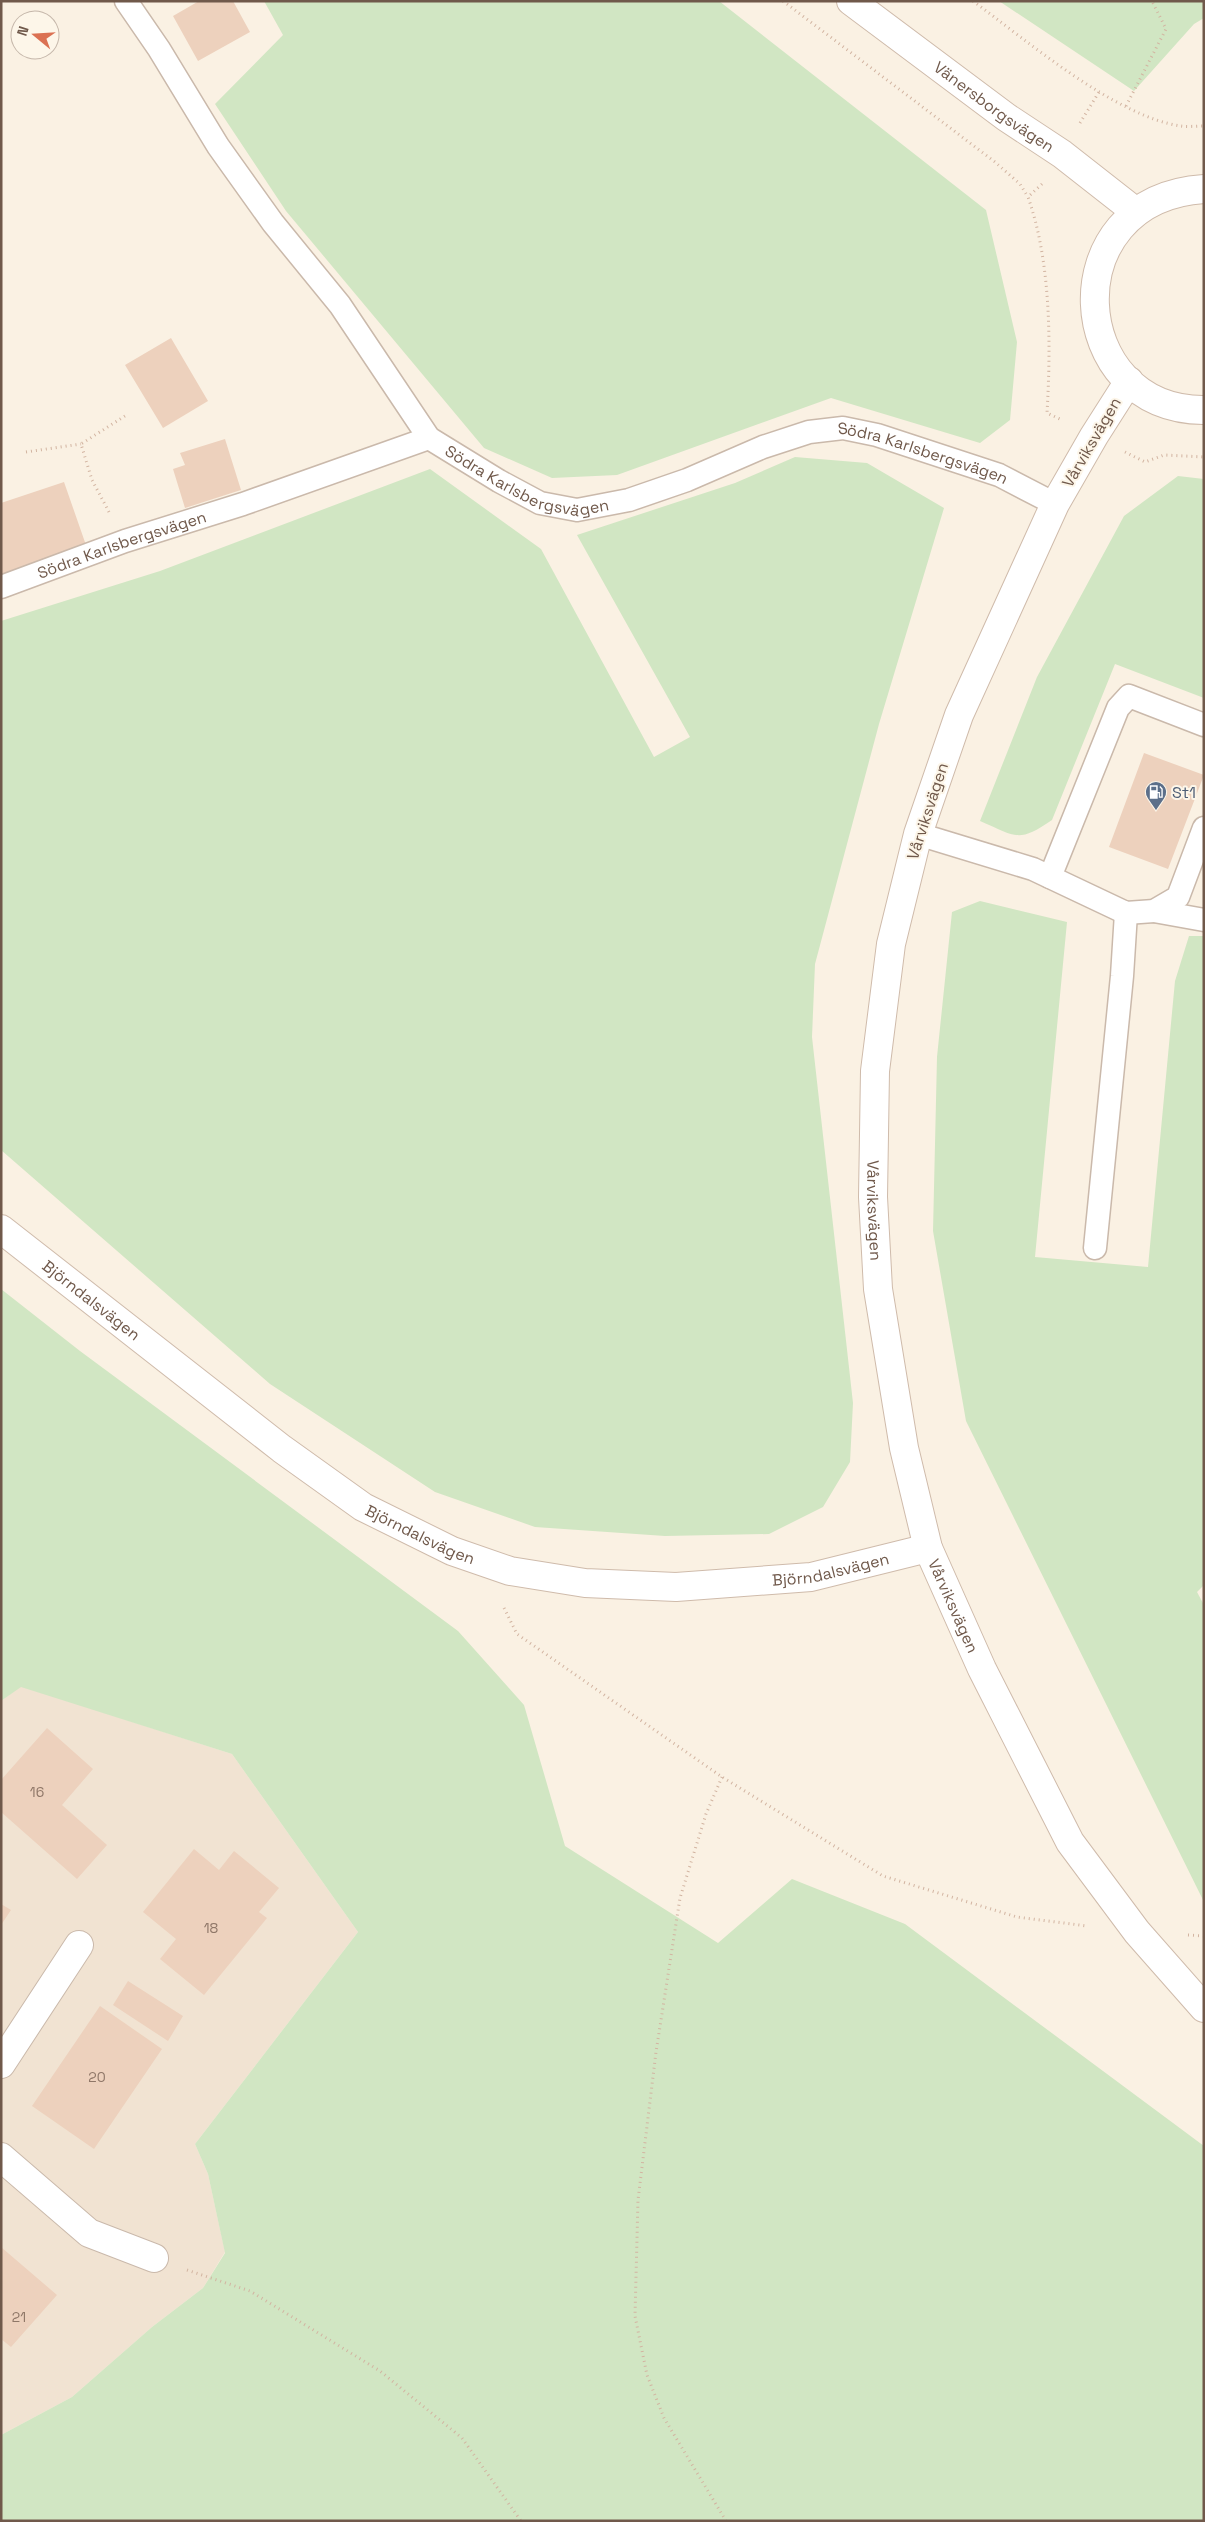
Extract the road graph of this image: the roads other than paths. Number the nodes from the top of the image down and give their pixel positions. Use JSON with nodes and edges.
{"nodes":[{"id":1,"x":126,"y":1,"type":"edge"},
{"id":2,"x":851,"y":1,"type":"edge"},
{"id":3,"x":1204,"y":189,"type":"edge"},
{"id":4,"x":1136,"y":212,"type":"junction"},
{"id":5,"x":1129,"y":381,"type":"junction"},
{"id":6,"x":1204,"y":410,"type":"edge"},
{"id":7,"x":429,"y":438,"type":"junction"},
{"id":8,"x":1055,"y":504,"type":"junction"},
{"id":9,"x":1,"y":587,"type":"edge"},
{"id":10,"x":1204,"y":725,"type":"edge"},
{"id":11,"x":1204,"y":828,"type":"edge"},
{"id":12,"x":918,"y":834,"type":"junction"},
{"id":13,"x":1050,"y":877,"type":"junction"},
{"id":14,"x":1154,"y":912,"type":"junction"},
{"id":15,"x":1126,"y":913,"type":"junction"},
{"id":16,"x":1204,"y":920,"type":"edge"},
{"id":17,"x":1,"y":1229,"type":"edge"},
{"id":18,"x":1095,"y":1248,"type":"dead end"},
{"id":19,"x":928,"y":1548,"type":"junction"},
{"id":20,"x":79,"y":1945,"type":"dead end"},
{"id":21,"x":1204,"y":2008,"type":"edge"},
{"id":22,"x":1,"y":2064,"type":"edge"},
{"id":23,"x":1,"y":2157,"type":"edge"},
{"id":24,"x":154,"y":2258,"type":"road end"}],
"edges":[{"from":1,"to":7,"type":"lane"},
{"from":2,"to":4,"type":"street","name":"Vänersborgsvägen"},
{"from":3,"to":4,"type":"street"},
{"from":4,"to":5,"type":"street"},
{"from":5,"to":6,"type":"street"},
{"from":5,"to":8,"type":"street","name":"Vårviksvägen"},
{"from":7,"to":8,"type":"lane","name":"Södra Karlsbergsvägen"},
{"from":7,"to":9,"type":"lane","name":"Södra Karlsbergsvägen"},
{"from":8,"to":12,"type":"street","name":"Vårviksvägen"},
{"from":10,"to":13,"type":"lane"},
{"from":11,"to":14,"type":"lane"},
{"from":12,"to":13,"type":"lane"},
{"from":12,"to":19,"type":"street","name":"Vårviksvägen"},
{"from":13,"to":15,"type":"lane"},
{"from":14,"to":15,"type":"lane"},
{"from":14,"to":16,"type":"lane"},
{"from":15,"to":18,"type":"lane"},
{"from":17,"to":19,"type":"street","name":"Björndalsvägen"},
{"from":19,"to":21,"type":"street","name":"Vårviksvägen"},
{"from":20,"to":22,"type":"street"},
{"from":23,"to":24,"type":"street"}]}
